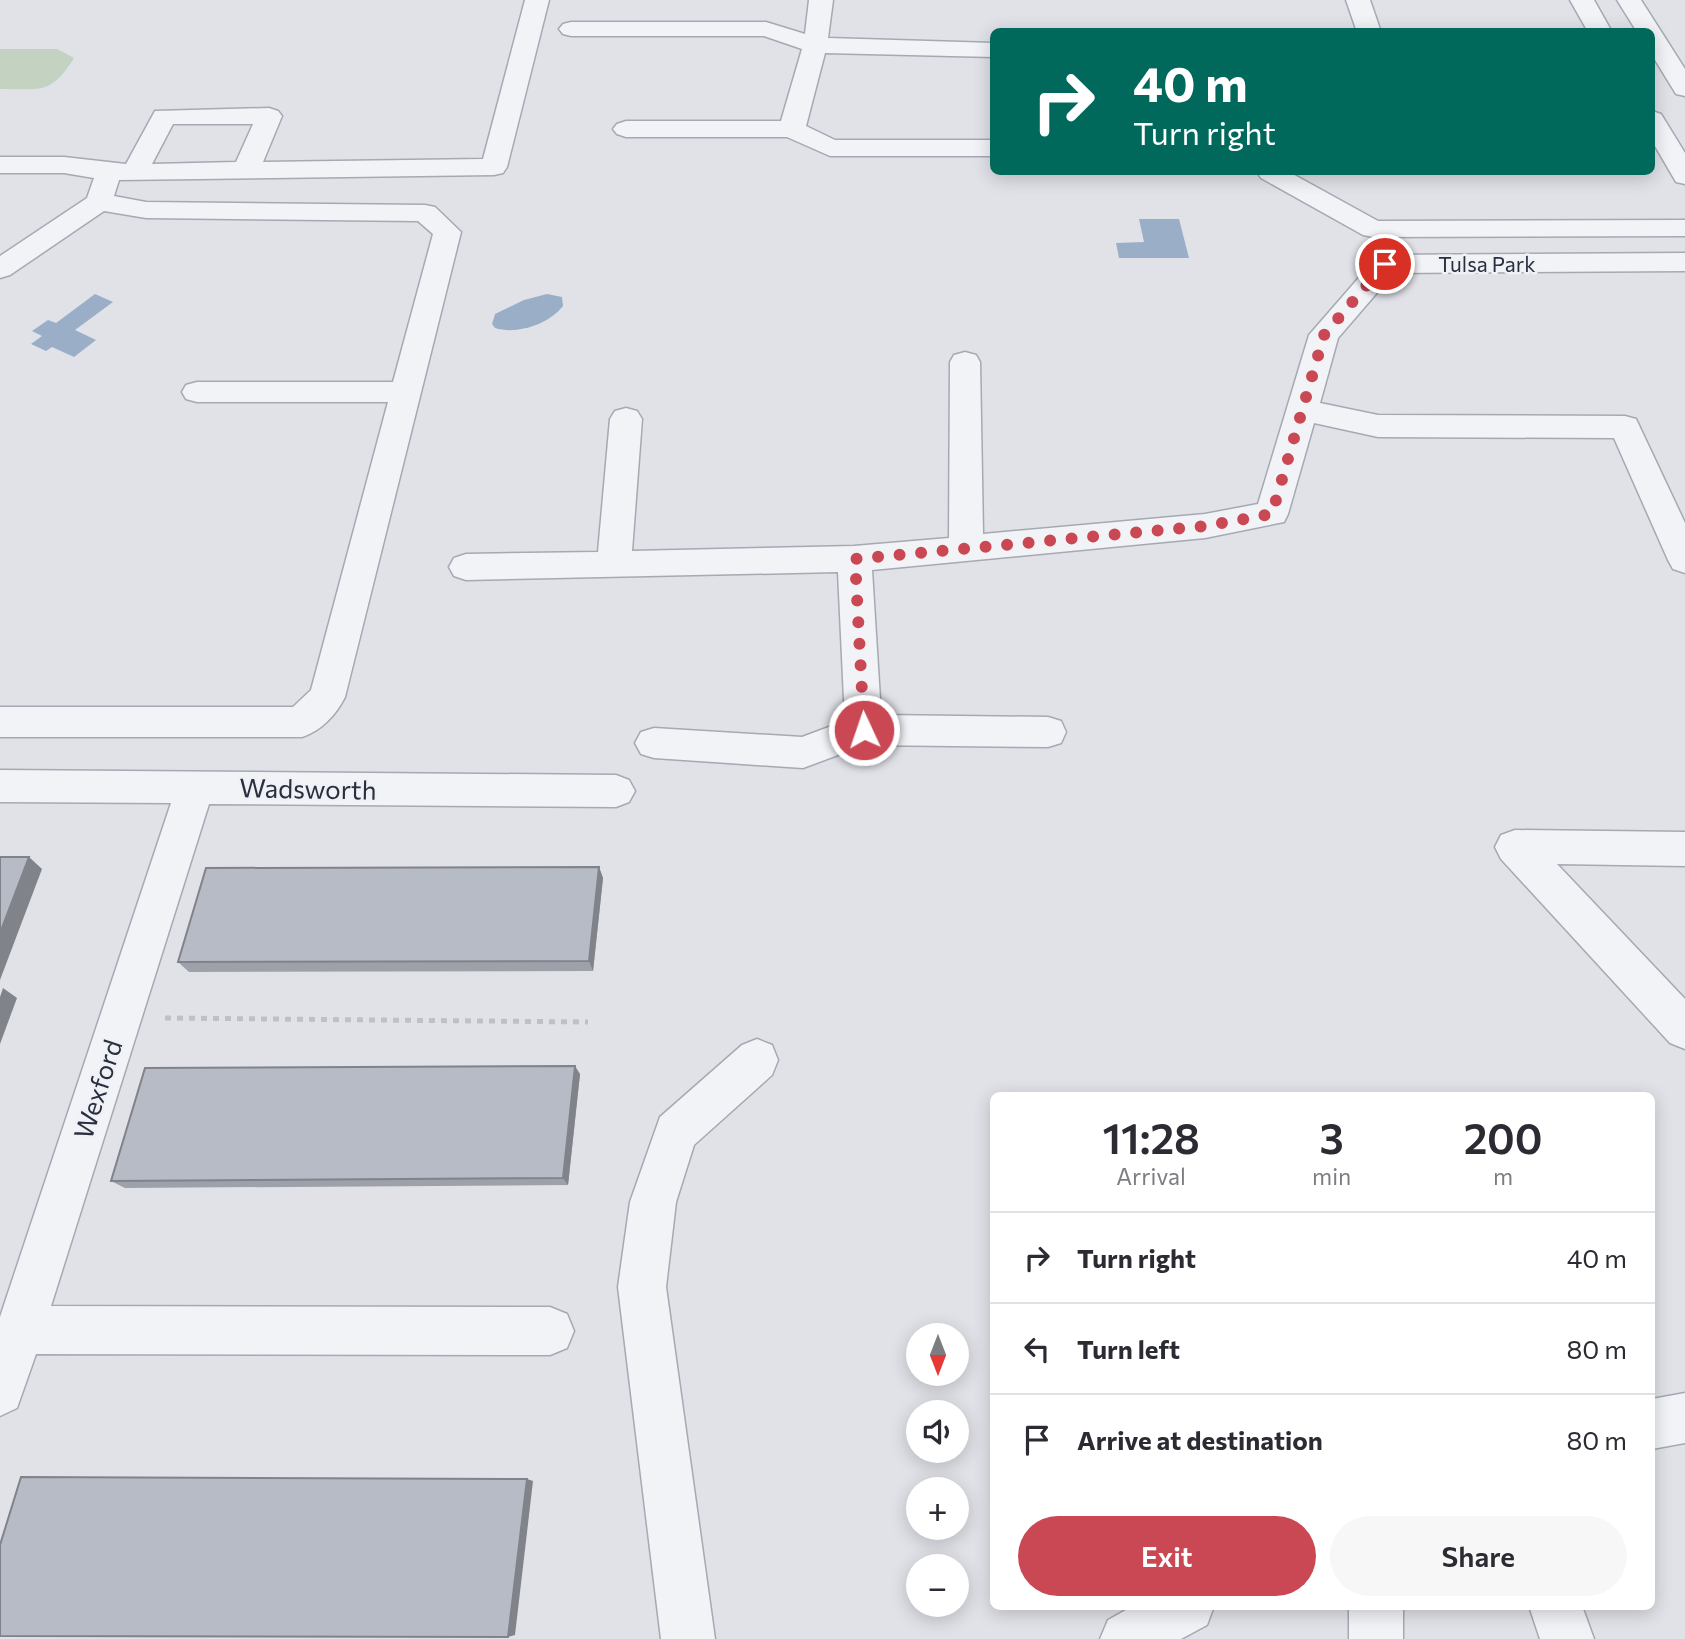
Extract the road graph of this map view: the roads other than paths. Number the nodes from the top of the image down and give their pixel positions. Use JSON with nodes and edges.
{"nodes":[{"id":1,"x":537,"y":0,"type":"edge"},
{"id":2,"x":821,"y":0,"type":"edge"},
{"id":3,"x":1358,"y":0,"type":"edge"},
{"id":4,"x":1582,"y":0,"type":"edge"},
{"id":5,"x":1629,"y":0,"type":"edge"},
{"id":6,"x":1368,"y":28,"type":"edge"},
{"id":7,"x":1598,"y":28,"type":"edge"},
{"id":8,"x":1649,"y":28,"type":"edge"},
{"id":9,"x":571,"y":29,"type":"dead end"},
{"id":10,"x":1660,"y":44,"type":"edge"},
{"id":11,"x":815,"y":45,"type":"junction"},
{"id":12,"x":990,"y":50,"type":"edge"},
{"id":13,"x":1685,"y":89,"type":"edge"},
{"id":14,"x":1655,"y":125,"type":"edge"},
{"id":15,"x":625,"y":129,"type":"dead end"},
{"id":16,"x":792,"y":129,"type":"junction"},
{"id":17,"x":990,"y":148,"type":"edge"},
{"id":18,"x":0,"y":165,"type":"edge"},
{"id":19,"x":246,"y":170,"type":"junction"},
{"id":20,"x":122,"y":172,"type":"junction"},
{"id":21,"x":1275,"y":175,"type":"edge"},
{"id":22,"x":1685,"y":176,"type":"edge"},
{"id":23,"x":99,"y":202,"type":"junction"},
{"id":24,"x":1685,"y":228,"type":"edge"},
{"id":25,"x":1373,"y":229,"type":"junction"},
{"id":26,"x":1685,"y":262,"type":"edge"},
{"id":27,"x":1385,"y":264,"type":"junction"},
{"id":28,"x":0,"y":269,"type":"edge"},
{"id":29,"x":965,"y":362,"type":"dead end"},
{"id":30,"x":197,"y":392,"type":"dead end"},
{"id":31,"x":405,"y":392,"type":"junction"},
{"id":32,"x":1303,"y":410,"type":"junction"},
{"id":33,"x":626,"y":419,"type":"dead end"},
{"id":34,"x":966,"y":548,"type":"junction"},
{"id":35,"x":855,"y":559,"type":"junction"},
{"id":36,"x":1685,"y":561,"type":"edge"},
{"id":37,"x":614,"y":564,"type":"junction"},
{"id":38,"x":466,"y":567,"type":"dead end"},
{"id":39,"x":0,"y":722,"type":"edge"},
{"id":40,"x":864,"y":730,"type":"junction"},
{"id":41,"x":1048,"y":732,"type":"dead end"},
{"id":42,"x":654,"y":744,"type":"dead end"},
{"id":43,"x":0,"y":786,"type":"edge"},
{"id":44,"x":195,"y":787,"type":"junction"},
{"id":45,"x":616,"y":791,"type":"dead end"},
{"id":46,"x":1685,"y":849,"type":"edge"},
{"id":47,"x":1665,"y":986,"type":"edge"},
{"id":48,"x":1685,"y":1029,"type":"edge"},
{"id":49,"x":757,"y":1060,"type":"dead end"},
{"id":50,"x":20,"y":1330,"type":"junction"},
{"id":51,"x":550,"y":1331,"type":"dead end"},
{"id":52,"x":0,"y":1391,"type":"edge"},
{"id":53,"x":1685,"y":1419,"type":"edge"},
{"id":54,"x":1655,"y":1424,"type":"edge"},
{"id":55,"x":1181,"y":1610,"type":"edge"},
{"id":56,"x":1376,"y":1610,"type":"edge"},
{"id":57,"x":1556,"y":1610,"type":"edge"},
{"id":58,"x":688,"y":1639,"type":"edge"},
{"id":59,"x":1127,"y":1639,"type":"edge"},
{"id":60,"x":1376,"y":1639,"type":"edge"},
{"id":61,"x":1567,"y":1639,"type":"edge"}],
"edges":[{"from":1,"to":19,"type":"street"},
{"from":2,"to":11,"type":"street"},
{"from":3,"to":6,"type":"street"},
{"from":4,"to":7,"type":"street"},
{"from":5,"to":8,"type":"street"},
{"from":9,"to":11,"type":"street"},
{"from":10,"to":13,"type":"street"},
{"from":11,"to":12,"type":"street"},
{"from":11,"to":16,"type":"street"},
{"from":14,"to":22,"type":"street"},
{"from":15,"to":16,"type":"street"},
{"from":16,"to":17,"type":"street"},
{"from":18,"to":20,"type":"street"},
{"from":19,"to":20,"type":"street"},
{"from":19,"to":20,"type":"street"},
{"from":20,"to":23,"type":"street"},
{"from":21,"to":25,"type":"street"},
{"from":23,"to":28,"type":"street"},
{"from":23,"to":31,"type":"street"},
{"from":24,"to":25,"type":"street","name":"Tulsa Park"},
{"from":25,"to":27,"type":"street"},
{"from":26,"to":27,"type":"street","name":"Tulsa Park"},
{"from":27,"to":32,"type":"street"},
{"from":29,"to":34,"type":"street"},
{"from":30,"to":31,"type":"street"},
{"from":31,"to":39,"type":"street"},
{"from":32,"to":34,"type":"street"},
{"from":32,"to":36,"type":"street"},
{"from":33,"to":37,"type":"street"},
{"from":34,"to":35,"type":"street"},
{"from":35,"to":37,"type":"street"},
{"from":35,"to":40,"type":"street"},
{"from":37,"to":38,"type":"street"},
{"from":40,"to":41,"type":"street"},
{"from":40,"to":42,"type":"street"},
{"from":43,"to":44,"type":"street","name":"Wadsworth"},
{"from":44,"to":45,"type":"street","name":"Wadsworth"},
{"from":44,"to":50,"type":"street","name":"Wexford"},
{"from":46,"to":47,"type":"street"},
{"from":47,"to":48,"type":"street"},
{"from":49,"to":58,"type":"street"},
{"from":50,"to":51,"type":"street"},
{"from":50,"to":52,"type":"street","name":"Wexford"},
{"from":53,"to":54,"type":"street"},
{"from":55,"to":59,"type":"street"},
{"from":56,"to":60,"type":"street"},
{"from":57,"to":61,"type":"street"}]}
